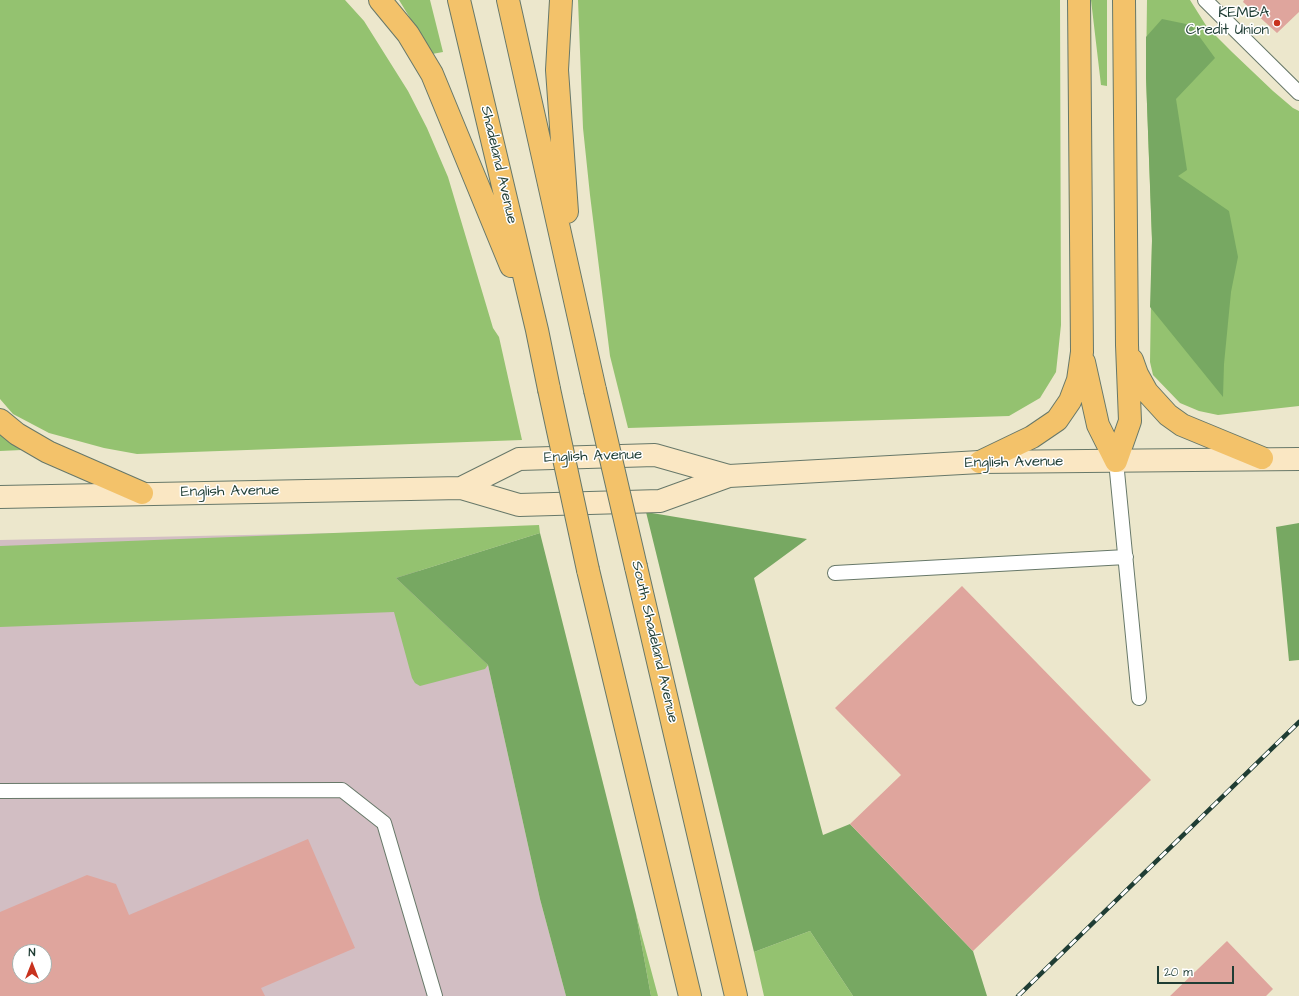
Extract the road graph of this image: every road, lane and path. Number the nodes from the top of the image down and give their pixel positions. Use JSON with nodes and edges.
{"nodes":[{"id":1,"x":380,"y":0,"type":"edge"},
{"id":2,"x":459,"y":0,"type":"edge"},
{"id":3,"x":508,"y":0,"type":"edge"},
{"id":4,"x":561,"y":0,"type":"edge"},
{"id":5,"x":1079,"y":0,"type":"edge"},
{"id":6,"x":1124,"y":0,"type":"edge"},
{"id":7,"x":1206,"y":0,"type":"edge"},
{"id":8,"x":1299,"y":93,"type":"edge"},
{"id":9,"x":573,"y":287,"type":"junction"},
{"id":10,"x":537,"y":330,"type":"junction"},
{"id":11,"x":1127,"y":345,"type":"junction"},
{"id":12,"x":1082,"y":352,"type":"junction"},
{"id":13,"x":0,"y":420,"type":"edge"},
{"id":14,"x":1262,"y":458,"type":"junction"},
{"id":15,"x":1299,"y":459,"type":"edge"},
{"id":16,"x":1116,"y":461,"type":"junction"},
{"id":17,"x":980,"y":462,"type":"junction"},
{"id":18,"x":729,"y":476,"type":"junction"},
{"id":19,"x":461,"y":488,"type":"junction"},
{"id":20,"x":142,"y":493,"type":"junction"},
{"id":21,"x":0,"y":497,"type":"edge"},
{"id":22,"x":1126,"y":557,"type":"junction"},
{"id":23,"x":835,"y":573,"type":"dead end"},
{"id":24,"x":1139,"y":698,"type":"dead end"},
{"id":25,"x":0,"y":791,"type":"edge"},
{"id":26,"x":435,"y":996,"type":"edge"},
{"id":27,"x":690,"y":996,"type":"edge"},
{"id":28,"x":736,"y":996,"type":"edge"}],
"edges":[{"from":1,"to":10,"type":"highway"},
{"from":2,"to":10,"type":"highway","name":"Shadeland Avenue"},
{"from":3,"to":9,"type":"highway"},
{"from":4,"to":9,"type":"highway"},
{"from":5,"to":12,"type":"highway"},
{"from":6,"to":11,"type":"highway"},
{"from":7,"to":8,"type":"lane"},
{"from":9,"to":28,"type":"highway","name":"South Shadeland Avenue","bridge":true},
{"from":10,"to":27,"type":"highway","bridge":true},
{"from":11,"to":14,"type":"highway"},
{"from":11,"to":16,"type":"highway"},
{"from":12,"to":16,"type":"highway"},
{"from":12,"to":17,"type":"highway"},
{"from":13,"to":20,"type":"highway"},
{"from":14,"to":15,"type":"street","name":"English Avenue"},
{"from":14,"to":16,"type":"street","name":"English Avenue"},
{"from":16,"to":17,"type":"street","name":"English Avenue"},
{"from":16,"to":22,"type":"lane"},
{"from":17,"to":18,"type":"street","name":"English Avenue"},
{"from":18,"to":19,"type":"street","name":"English Avenue"},
{"from":18,"to":19,"type":"street","name":"English Avenue"},
{"from":19,"to":20,"type":"street","name":"English Avenue"},
{"from":20,"to":21,"type":"street","name":"English Avenue"},
{"from":22,"to":23,"type":"lane"},
{"from":22,"to":24,"type":"lane"},
{"from":25,"to":26,"type":"lane"}]}
